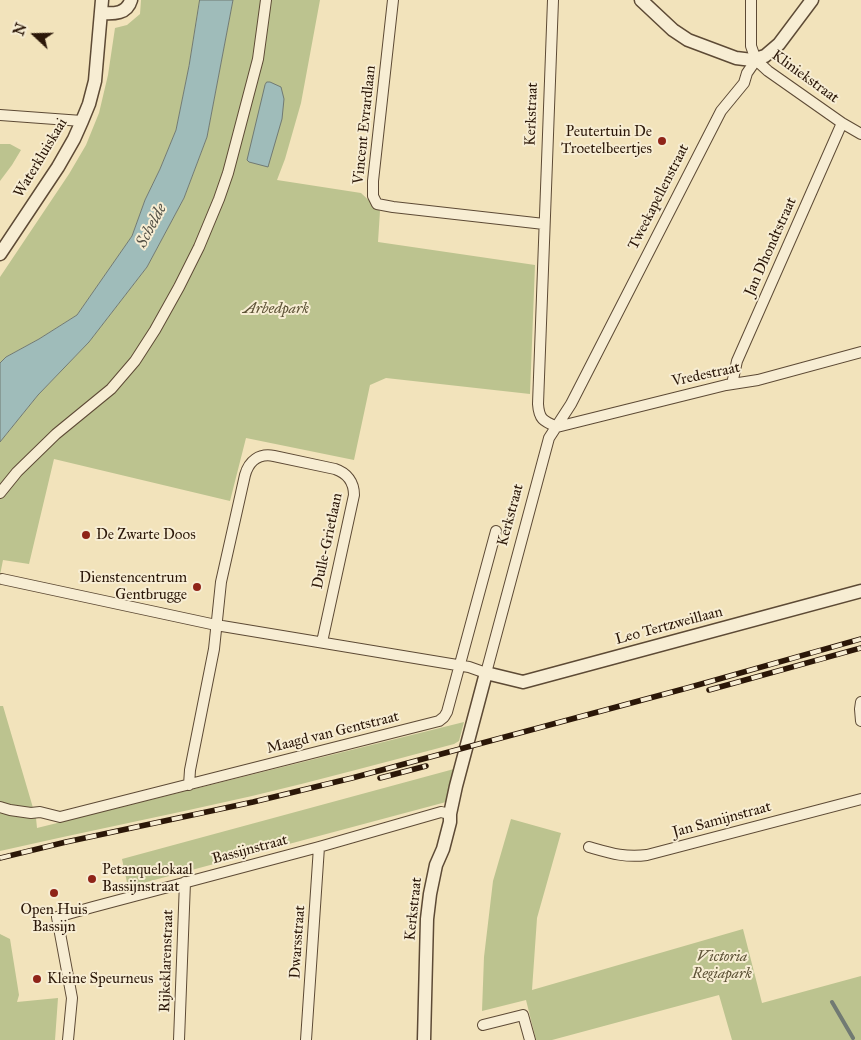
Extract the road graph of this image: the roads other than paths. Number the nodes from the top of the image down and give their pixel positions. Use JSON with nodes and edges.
{"nodes":[{"id":1,"x":131,"y":0,"type":"edge"},
{"id":2,"x":266,"y":0,"type":"edge"},
{"id":3,"x":393,"y":0,"type":"edge"},
{"id":4,"x":552,"y":0,"type":"edge"},
{"id":5,"x":642,"y":0,"type":"edge"},
{"id":6,"x":751,"y":0,"type":"edge"},
{"id":7,"x":812,"y":0,"type":"edge"},
{"id":8,"x":101,"y":6,"type":"edge"},
{"id":9,"x":756,"y":60,"type":"junction"},
{"id":10,"x":0,"y":115,"type":"edge"},
{"id":11,"x":82,"y":121,"type":"junction"},
{"id":12,"x":842,"y":123,"type":"junction"},
{"id":13,"x":861,"y":134,"type":"edge"},
{"id":14,"x":544,"y":224,"type":"junction"},
{"id":15,"x":0,"y":254,"type":"edge"},
{"id":16,"x":861,"y":352,"type":"edge"},
{"id":17,"x":732,"y":384,"type":"junction"},
{"id":18,"x":556,"y":427,"type":"junction"},
{"id":19,"x":0,"y":493,"type":"edge"},
{"id":20,"x":496,"y":531,"type":"dead end"},
{"id":21,"x":2,"y":579,"type":"dead end"},
{"id":22,"x":861,"y":591,"type":"edge"},
{"id":23,"x":216,"y":625,"type":"junction"},
{"id":24,"x":322,"y":642,"type":"junction"},
{"id":25,"x":459,"y":666,"type":"junction"},
{"id":26,"x":486,"y":673,"type":"junction"},
{"id":27,"x":861,"y":702,"type":"edge"},
{"id":28,"x":861,"y":721,"type":"edge"},
{"id":29,"x":189,"y":785,"type":"junction"},
{"id":30,"x":861,"y":799,"type":"edge"},
{"id":31,"x":0,"y":807,"type":"edge"},
{"id":32,"x":450,"y":814,"type":"junction"},
{"id":33,"x":319,"y":847,"type":"junction"},
{"id":34,"x":589,"y":847,"type":"dead end"},
{"id":35,"x":185,"y":882,"type":"junction"},
{"id":36,"x":483,"y":1025,"type":"dead end"},
{"id":37,"x":68,"y":1040,"type":"edge"},
{"id":38,"x":179,"y":1040,"type":"edge"},
{"id":39,"x":306,"y":1040,"type":"edge"},
{"id":40,"x":424,"y":1040,"type":"edge"},
{"id":41,"x":530,"y":1040,"type":"edge"}],
"edges":[{"from":1,"to":8,"type":"street","name":"Waterkluiskaai"},
{"from":2,"to":19,"type":"street"},
{"from":3,"to":14,"type":"street","name":"Vincent Evrardlaan"},
{"from":4,"to":14,"type":"street","name":"Kerkstraat"},
{"from":5,"to":9,"type":"street"},
{"from":6,"to":9,"type":"street"},
{"from":7,"to":9,"type":"street","name":"Tweekapellenstraat"},
{"from":8,"to":11,"type":"street","name":"Waterkluiskaai"},
{"from":9,"to":12,"type":"street","name":"Kliniekstraat"},
{"from":9,"to":18,"type":"street","name":"Tweekapellenstraat"},
{"from":10,"to":11,"type":"street"},
{"from":11,"to":15,"type":"street","name":"Waterkluiskaai"},
{"from":12,"to":13,"type":"street","name":"Kliniekstraat"},
{"from":12,"to":17,"type":"street","name":"Jan Dhondtstraat"},
{"from":14,"to":18,"type":"street","name":"Kerkstraat"},
{"from":16,"to":17,"type":"street","name":"Vredestraat"},
{"from":17,"to":18,"type":"street","name":"Vredestraat"},
{"from":18,"to":26,"type":"street","name":"Kerkstraat"},
{"from":20,"to":25,"type":"street","name":"Maagd van Gentstraat"},
{"from":21,"to":23,"type":"street"},
{"from":22,"to":26,"type":"street","name":"Leo Tertzweillaan"},
{"from":23,"to":24,"type":"street"},
{"from":23,"to":24,"type":"street","name":"Dulle-Grietlaan"},
{"from":23,"to":29,"type":"street"},
{"from":24,"to":25,"type":"street"},
{"from":25,"to":26,"type":"street"},
{"from":25,"to":29,"type":"street","name":"Maagd van Gentstraat"},
{"from":26,"to":32,"type":"street","name":"Kerkstraat"},
{"from":27,"to":28,"type":"street"},
{"from":29,"to":31,"type":"street","name":"Maagd van Gentstraat"},
{"from":30,"to":34,"type":"street","name":"Jan Samijnstraat"},
{"from":32,"to":33,"type":"street","name":"Bassijnstraat"},
{"from":32,"to":40,"type":"street","name":"Kerkstraat"},
{"from":33,"to":35,"type":"street","name":"Bassijnstraat"},
{"from":33,"to":39,"type":"street","name":"Dwarsstraat"},
{"from":35,"to":37,"type":"street","name":"Bassijnstraat"},
{"from":35,"to":38,"type":"street","name":"Rijkeklarenstraat"},
{"from":36,"to":41,"type":"street"}]}
